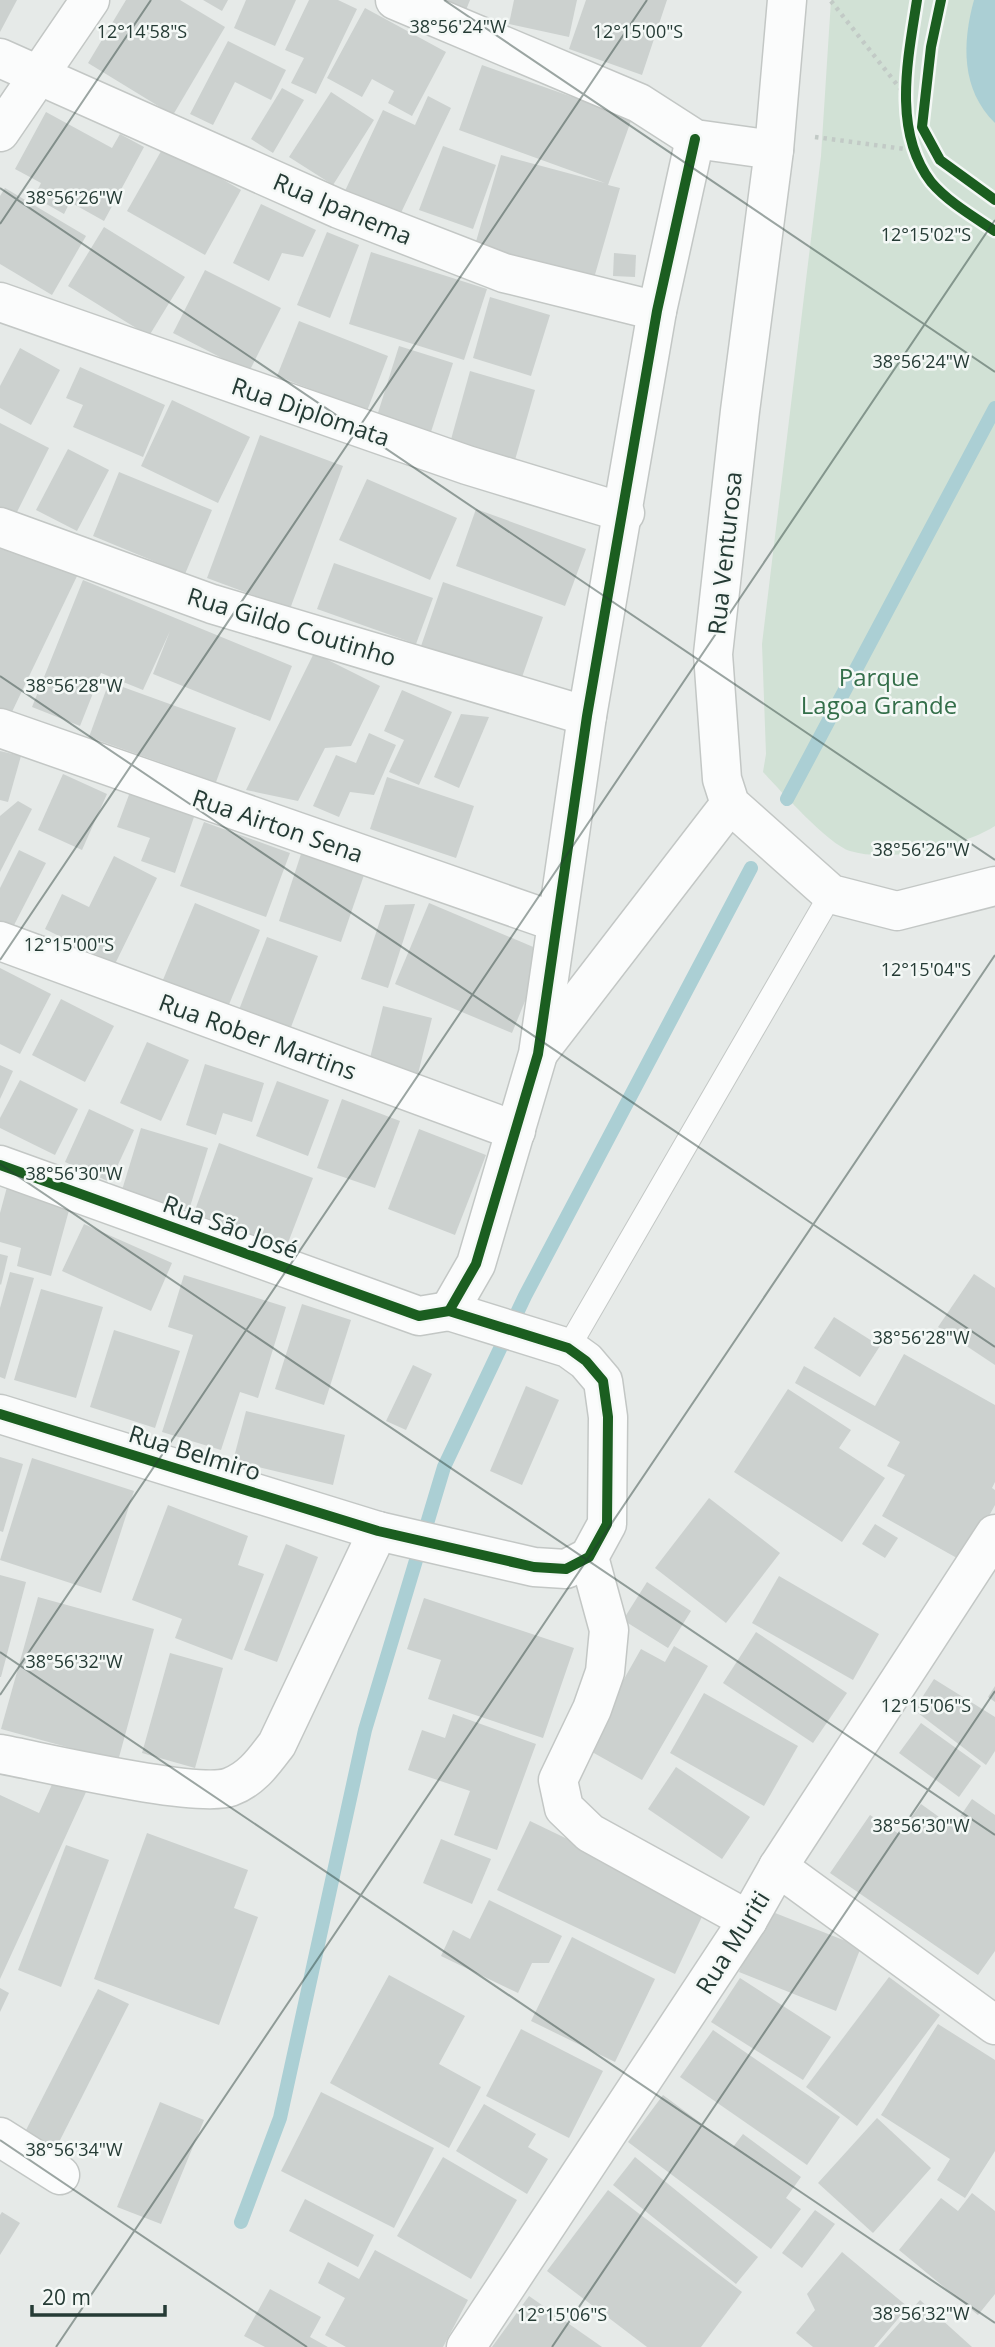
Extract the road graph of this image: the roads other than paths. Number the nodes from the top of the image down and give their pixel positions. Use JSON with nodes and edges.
{"nodes":[{"id":1,"x":90,"y":0,"type":"edge"},
{"id":2,"x":395,"y":0,"type":"edge"},
{"id":3,"x":787,"y":0,"type":"edge"},
{"id":4,"x":0,"y":58,"type":"edge"},
{"id":5,"x":39,"y":76,"type":"junction"},
{"id":6,"x":0,"y":132,"type":"edge"},
{"id":7,"x":695,"y":139,"type":"junction"},
{"id":8,"x":789,"y":143,"type":"junction"},
{"id":9,"x":0,"y":302,"type":"edge"},
{"id":10,"x":657,"y":311,"type":"junction"},
{"id":11,"x":625,"y":513,"type":"junction"},
{"id":12,"x":0,"y":527,"type":"edge"},
{"id":13,"x":587,"y":716,"type":"junction"},
{"id":14,"x":0,"y":729,"type":"edge"},
{"id":15,"x":730,"y":804,"type":"junction"},
{"id":16,"x":995,"y":886,"type":"edge"},
{"id":17,"x":831,"y":894,"type":"junction"},
{"id":18,"x":556,"y":922,"type":"junction"},
{"id":19,"x":0,"y":941,"type":"edge"},
{"id":20,"x":538,"y":1054,"type":"junction"},
{"id":21,"x":516,"y":1131,"type":"junction"},
{"id":22,"x":0,"y":1165,"type":"edge"},
{"id":23,"x":449,"y":1311,"type":"junction"},
{"id":24,"x":568,"y":1348,"type":"junction"},
{"id":25,"x":0,"y":1414,"type":"edge"},
{"id":26,"x":378,"y":1531,"type":"junction"},
{"id":27,"x":995,"y":1534,"type":"edge"},
{"id":28,"x":589,"y":1557,"type":"junction"},
{"id":29,"x":0,"y":1754,"type":"edge"},
{"id":30,"x":778,"y":1867,"type":"junction"},
{"id":31,"x":748,"y":1920,"type":"junction"},
{"id":32,"x":995,"y":2025,"type":"edge"},
{"id":33,"x":0,"y":2137,"type":"edge"},
{"id":34,"x":60,"y":2175,"type":"dead end"},
{"id":35,"x":466,"y":2347,"type":"edge"}],
"edges":[{"from":1,"to":5,"type":"street"},
{"from":2,"to":7,"type":"street"},
{"from":3,"to":8,"type":"street","name":"Rua Venturosa"},
{"from":4,"to":5,"type":"street","name":"Rua Ipanema"},
{"from":5,"to":6,"type":"street"},
{"from":5,"to":10,"type":"street","name":"Rua Ipanema"},
{"from":7,"to":8,"type":"street"},
{"from":7,"to":10,"type":"street"},
{"from":8,"to":15,"type":"street","name":"Rua Venturosa"},
{"from":9,"to":11,"type":"street","name":"Rua Diplomata"},
{"from":10,"to":11,"type":"street"},
{"from":11,"to":13,"type":"street"},
{"from":12,"to":13,"type":"street","name":"Rua Gildo Coutinho"},
{"from":13,"to":18,"type":"street"},
{"from":14,"to":18,"type":"street","name":"Rua Airton Sena"},
{"from":15,"to":17,"type":"street"},
{"from":15,"to":20,"type":"street"},
{"from":16,"to":17,"type":"street"},
{"from":17,"to":24,"type":"lane"},
{"from":18,"to":20,"type":"street"},
{"from":19,"to":21,"type":"street","name":"Rua Rober Martins"},
{"from":20,"to":21,"type":"street"},
{"from":21,"to":23,"type":"street"},
{"from":22,"to":23,"type":"street","name":"Rua São José"},
{"from":23,"to":24,"type":"street"},
{"from":24,"to":28,"type":"street"},
{"from":25,"to":26,"type":"street","name":"Rua Belmiro"},
{"from":26,"to":28,"type":"street","name":"Rua Belmiro"},
{"from":26,"to":29,"type":"street"},
{"from":27,"to":30,"type":"street","name":"Rua Muriti"},
{"from":28,"to":31,"type":"street"},
{"from":30,"to":31,"type":"street","name":"Rua Muriti"},
{"from":30,"to":32,"type":"street"},
{"from":31,"to":35,"type":"street","name":"Rua Muriti"},
{"from":33,"to":34,"type":"street"}]}
